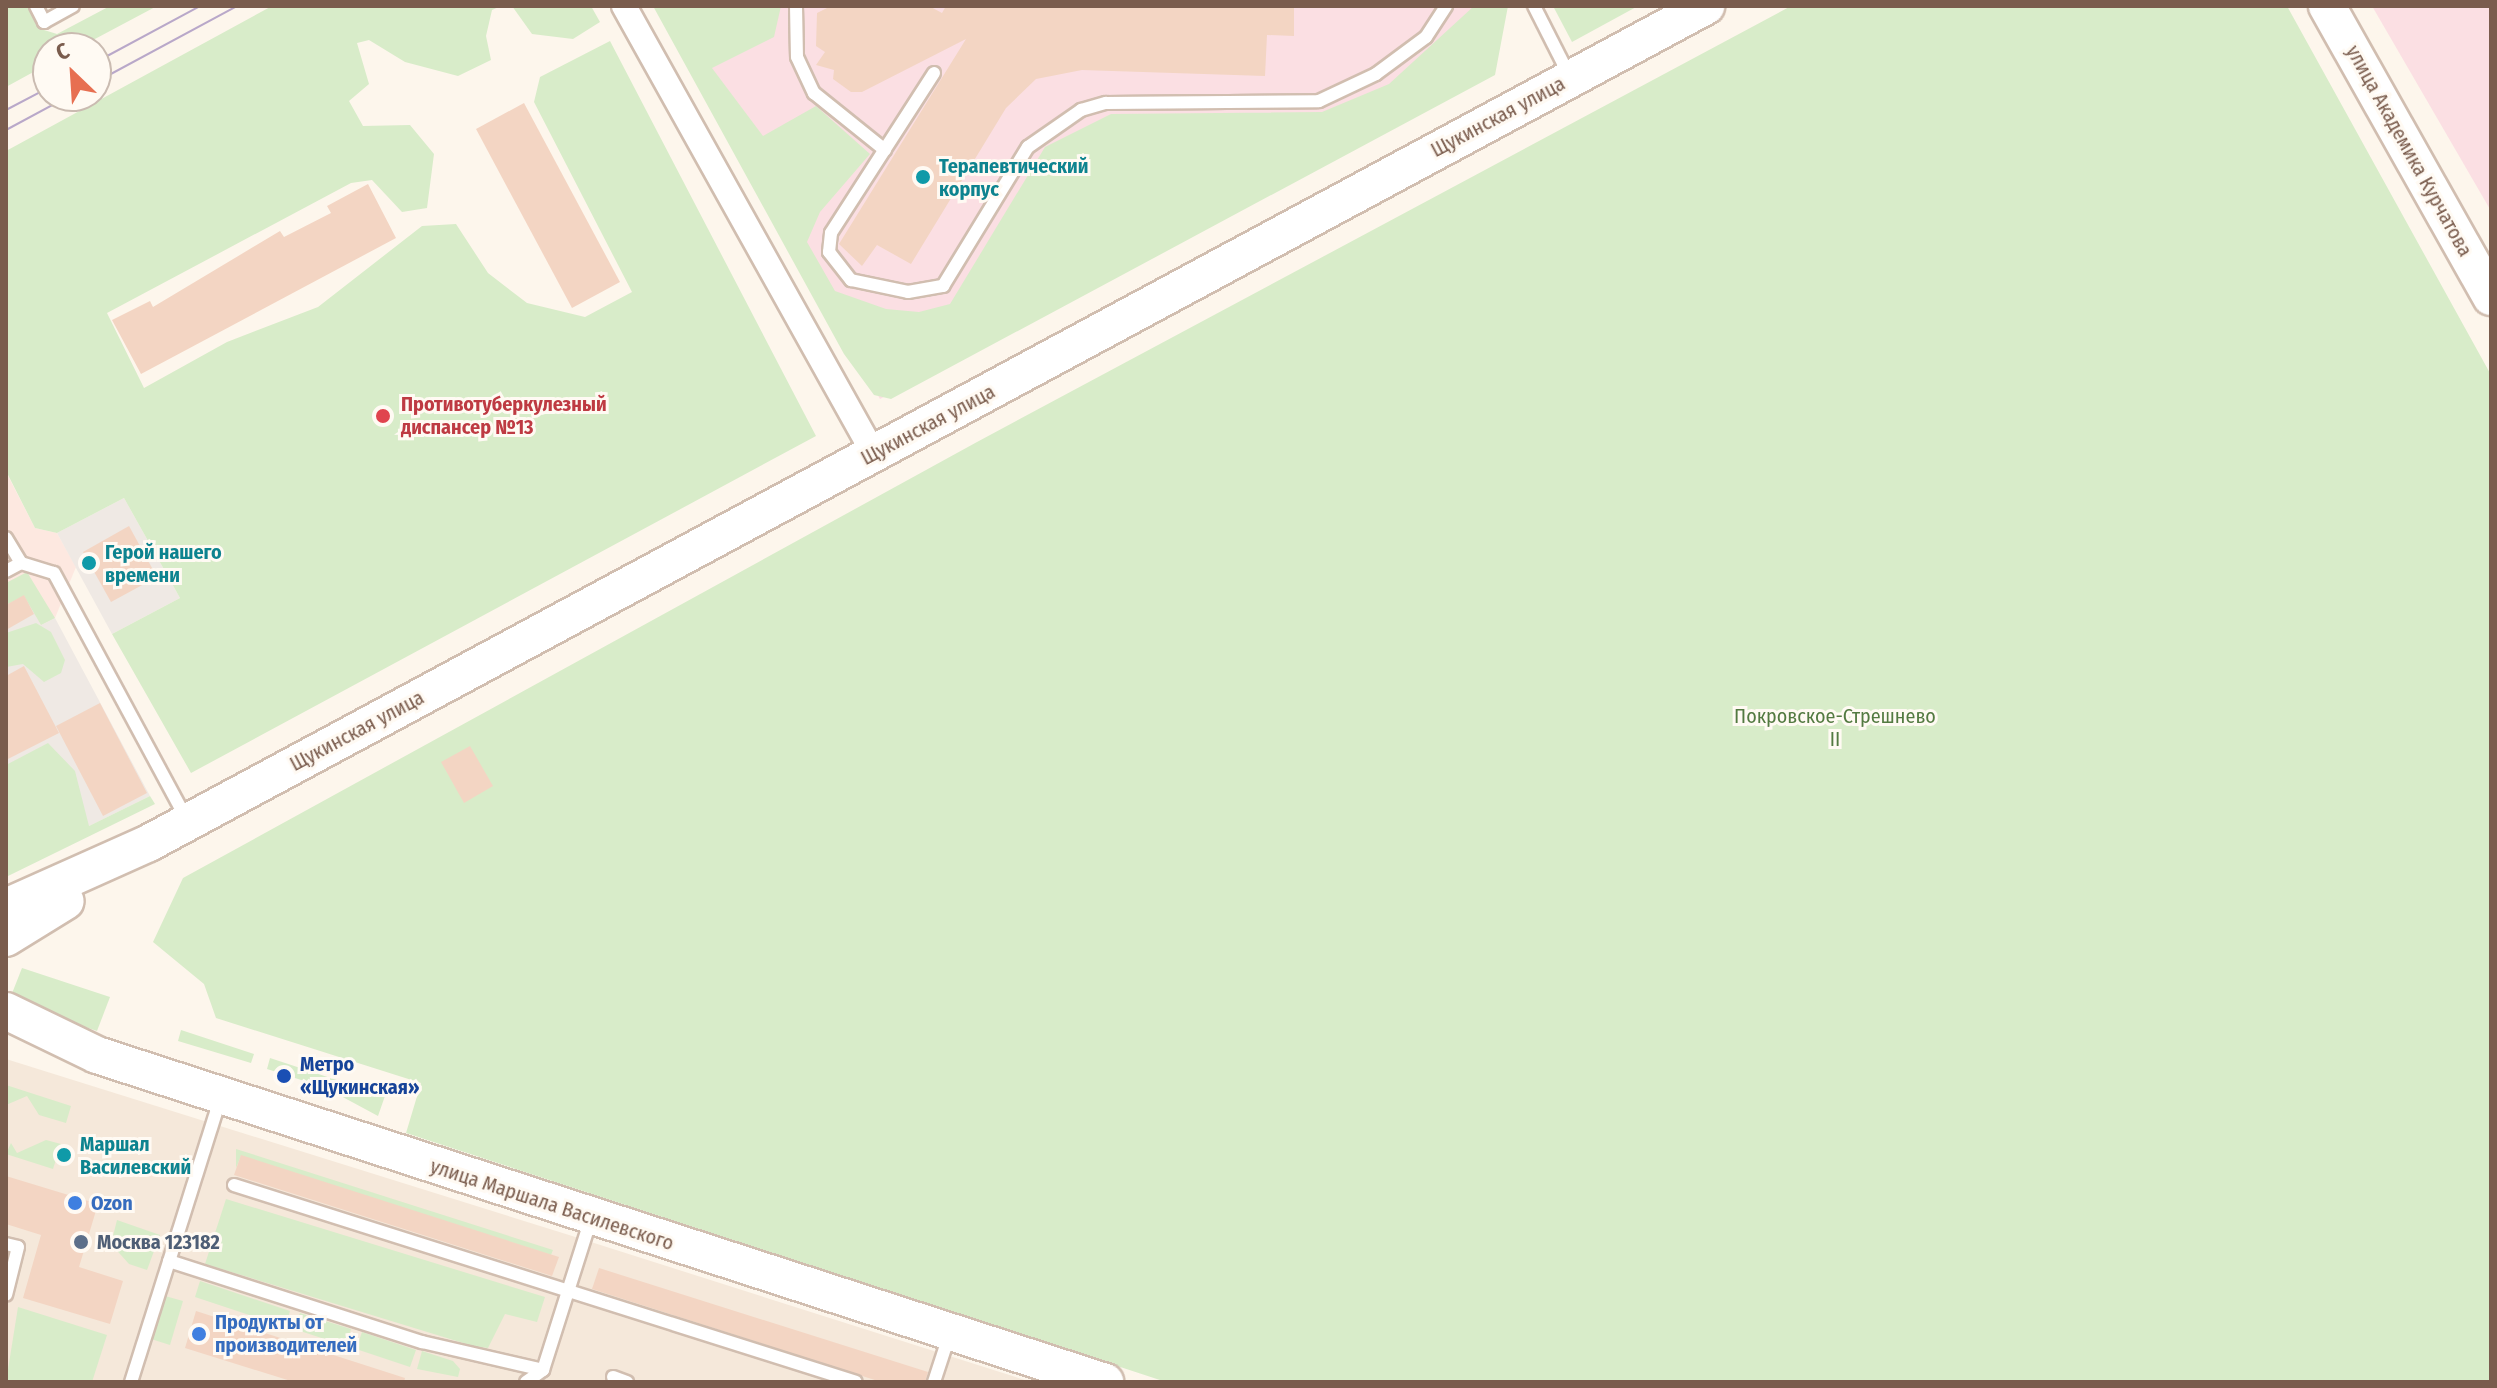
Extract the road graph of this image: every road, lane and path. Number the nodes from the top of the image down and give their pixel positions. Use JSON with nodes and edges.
{"nodes":[{"id":1,"x":36,"y":6,"type":"edge"},
{"id":2,"x":624,"y":6,"type":"edge"},
{"id":3,"x":796,"y":6,"type":"edge"},
{"id":4,"x":1446,"y":6,"type":"edge"},
{"id":5,"x":1534,"y":6,"type":"edge"},
{"id":6,"x":1706,"y":6,"type":"edge"},
{"id":7,"x":2327,"y":6,"type":"edge"},
{"id":8,"x":71,"y":7,"type":"edge"},
{"id":9,"x":934,"y":73,"type":"dead end"},
{"id":10,"x":1571,"y":77,"type":"junction"},
{"id":11,"x":885,"y":150,"type":"junction"},
{"id":12,"x":2491,"y":297,"type":"edge"},
{"id":13,"x":874,"y":454,"type":"junction"},
{"id":14,"x":6,"y":538,"type":"edge"},
{"id":15,"x":21,"y":563,"type":"junction"},
{"id":16,"x":6,"y":571,"type":"edge"},
{"id":17,"x":188,"y":822,"type":"junction"},
{"id":18,"x":149,"y":843,"type":"junction"},
{"id":19,"x":6,"y":907,"type":"edge"},
{"id":20,"x":6,"y":938,"type":"edge"},
{"id":21,"x":6,"y":1011,"type":"edge"},
{"id":22,"x":6,"y":1035,"type":"edge"},
{"id":23,"x":97,"y":1055,"type":"junction"},
{"id":24,"x":221,"y":1097,"type":"junction"},
{"id":25,"x":234,"y":1185,"type":"dead end"},
{"id":26,"x":591,"y":1219,"type":"junction"},
{"id":27,"x":6,"y":1244,"type":"edge"},
{"id":28,"x":169,"y":1261,"type":"junction"},
{"id":29,"x":570,"y":1289,"type":"junction"},
{"id":30,"x":6,"y":1295,"type":"edge"},
{"id":31,"x":950,"y":1333,"type":"junction"},
{"id":32,"x":545,"y":1376,"type":"edge"},
{"id":33,"x":613,"y":1377,"type":"dead end"},
{"id":34,"x":131,"y":1382,"type":"edge"},
{"id":35,"x":526,"y":1382,"type":"edge"},
{"id":36,"x":627,"y":1382,"type":"edge"},
{"id":37,"x":856,"y":1382,"type":"edge"},
{"id":38,"x":934,"y":1382,"type":"edge"},
{"id":39,"x":1105,"y":1382,"type":"edge"}],
"edges":[{"from":1,"to":8,"type":"lane"},
{"from":2,"to":13,"type":"street"},
{"from":3,"to":11,"type":"lane"},
{"from":4,"to":11,"type":"lane"},
{"from":5,"to":10,"type":"lane"},
{"from":6,"to":10,"type":"main road","name":"Щукинская улица"},
{"from":7,"to":12,"type":"main road","name":"улица Академика Курчатова"},
{"from":9,"to":11,"type":"lane"},
{"from":10,"to":13,"type":"main road","name":"Щукинская улица"},
{"from":13,"to":17,"type":"main road","name":"Щукинская улица"},
{"from":14,"to":15,"type":"lane"},
{"from":15,"to":16,"type":"lane"},
{"from":15,"to":17,"type":"lane"},
{"from":17,"to":18,"type":"main road","name":"Щукинская улица"},
{"from":18,"to":19,"type":"main road","name":"Щукинская улица"},
{"from":18,"to":20,"type":"main road","name":"Щукинская улица"},
{"from":21,"to":23,"type":"main road","name":"улица Маршала Василевского"},
{"from":22,"to":23,"type":"main road"},
{"from":23,"to":24,"type":"main road","name":"улица Маршала Василевского"},
{"from":24,"to":26,"type":"main road","name":"улица Маршала Василевского"},
{"from":24,"to":28,"type":"lane"},
{"from":25,"to":29,"type":"lane"},
{"from":26,"to":29,"type":"lane"},
{"from":26,"to":31,"type":"main road","name":"улица Маршала Василевского"},
{"from":27,"to":30,"type":"lane"},
{"from":28,"to":32,"type":"lane"},
{"from":28,"to":34,"type":"lane"},
{"from":29,"to":32,"type":"lane"},
{"from":29,"to":37,"type":"lane"},
{"from":31,"to":38,"type":"lane"},
{"from":31,"to":39,"type":"main road","name":"улица Маршала Василевского"},
{"from":32,"to":35,"type":"lane"},
{"from":33,"to":36,"type":"lane"}]}
